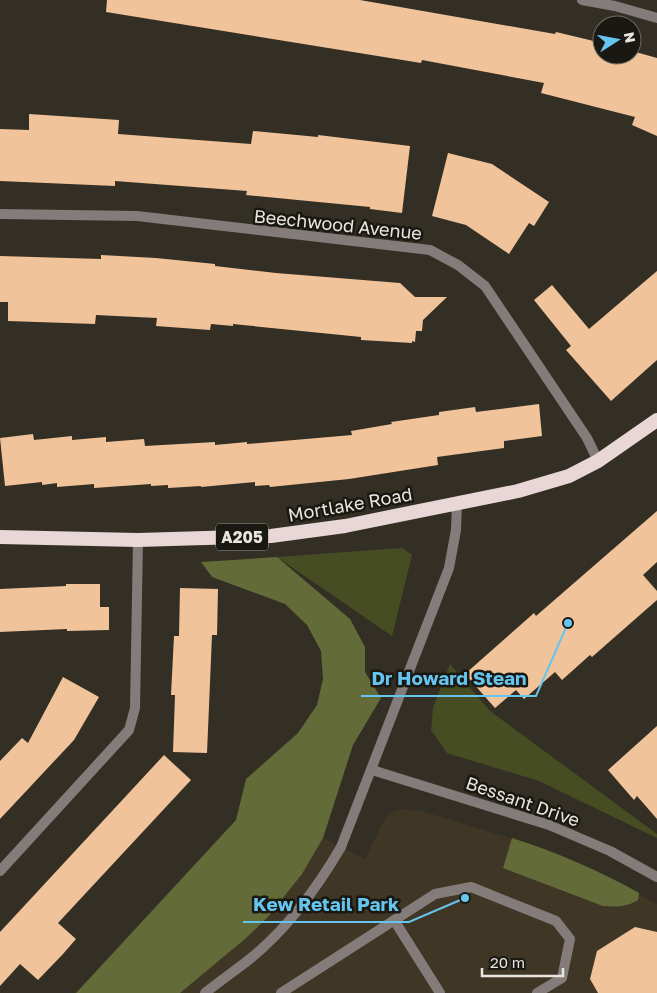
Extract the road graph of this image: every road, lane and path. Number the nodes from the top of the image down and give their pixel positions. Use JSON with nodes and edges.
{"nodes":[{"id":1,"x":582,"y":0,"type":"edge"},
{"id":2,"x":657,"y":18,"type":"edge"},
{"id":3,"x":0,"y":214,"type":"edge"},
{"id":4,"x":657,"y":420,"type":"edge"},
{"id":5,"x":598,"y":461,"type":"junction"},
{"id":6,"x":457,"y":502,"type":"junction"},
{"id":7,"x":0,"y":536,"type":"edge"},
{"id":8,"x":138,"y":540,"type":"junction"},
{"id":9,"x":372,"y":770,"type":"junction"},
{"id":10,"x":0,"y":872,"type":"edge"},
{"id":11,"x":657,"y":877,"type":"edge"},
{"id":12,"x":394,"y":920,"type":"junction"},
{"id":13,"x":205,"y":993,"type":"edge"},
{"id":14,"x":281,"y":993,"type":"edge"},
{"id":15,"x":440,"y":993,"type":"edge"},
{"id":16,"x":537,"y":993,"type":"edge"}],
"edges":[{"from":1,"to":2,"type":"street"},
{"from":3,"to":5,"type":"street","name":"Beechwood Avenue"},
{"from":4,"to":5,"type":"highway","name":"Mortlake Road","number":"A205"},
{"from":5,"to":6,"type":"highway","name":"Mortlake Road","number":"A205"},
{"from":6,"to":8,"type":"highway","name":"Mortlake Road","number":"A205"},
{"from":6,"to":9,"type":"street"},
{"from":7,"to":8,"type":"highway","name":"Mortlake Road","number":"A205"},
{"from":8,"to":10,"type":"street"},
{"from":9,"to":11,"type":"street","name":"Bessant Drive"},
{"from":9,"to":13,"type":"street"},
{"from":12,"to":14,"type":"street"},
{"from":12,"to":15,"type":"street"},
{"from":12,"to":16,"type":"street"}]}
